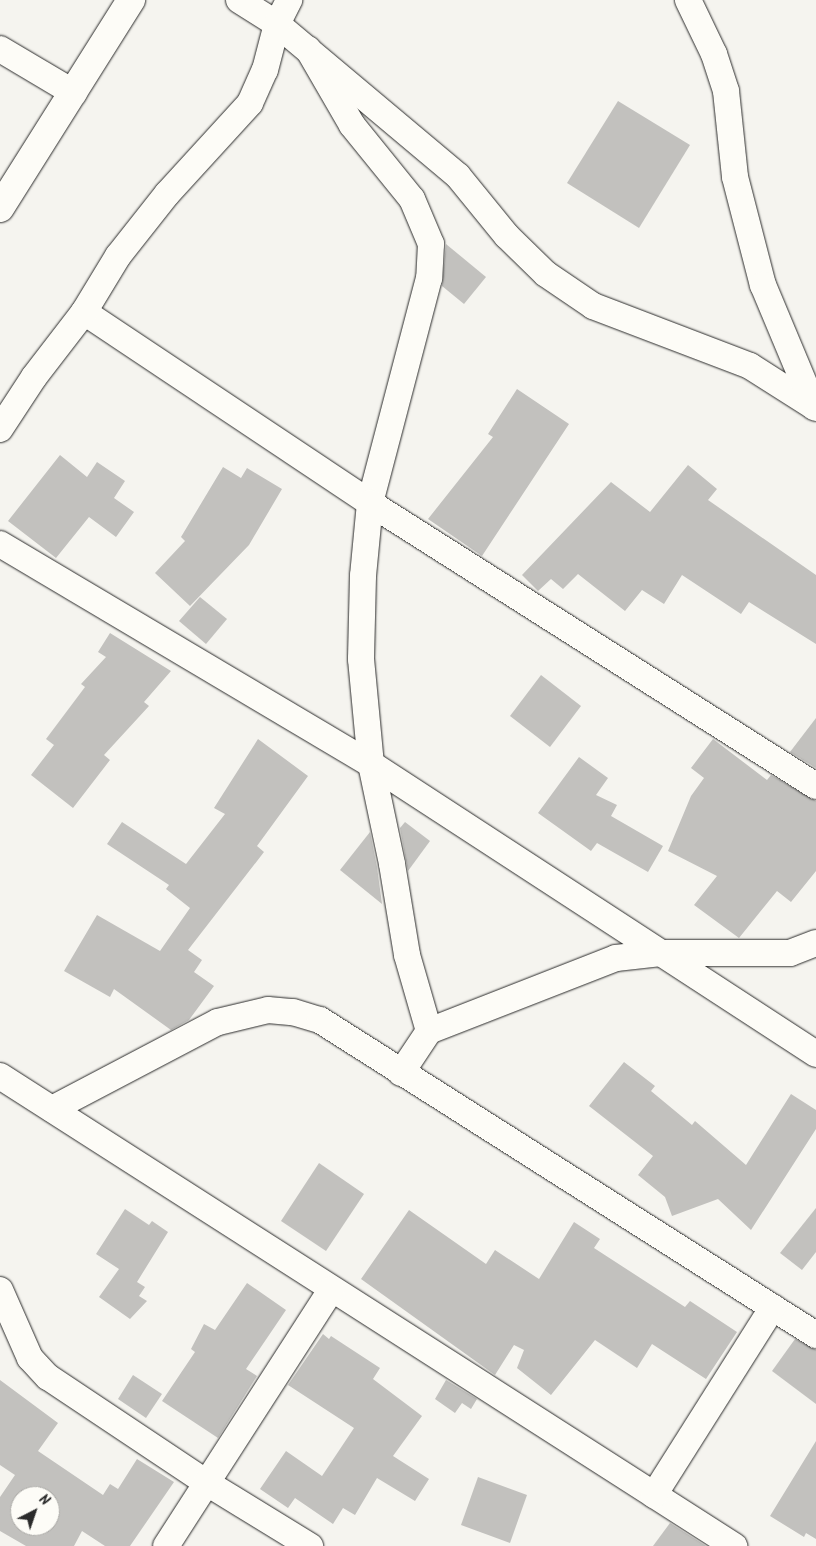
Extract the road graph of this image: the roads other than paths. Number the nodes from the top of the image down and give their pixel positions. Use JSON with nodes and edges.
{"nodes":[{"id":1,"x":131,"y":0,"type":"edge"},
{"id":2,"x":239,"y":0,"type":"edge"},
{"id":3,"x":289,"y":0,"type":"edge"},
{"id":4,"x":688,"y":0,"type":"edge"},
{"id":5,"x":277,"y":24,"type":"junction"},
{"id":6,"x":0,"y":49,"type":"edge"},
{"id":7,"x":308,"y":49,"type":"junction"},
{"id":8,"x":74,"y":93,"type":"junction"},
{"id":9,"x":0,"y":208,"type":"edge"},
{"id":10,"x":84,"y":312,"type":"junction"},
{"id":11,"x":815,"y":408,"type":"edge"},
{"id":12,"x":0,"y":430,"type":"edge"},
{"id":13,"x":370,"y":502,"type":"junction"},
{"id":14,"x":0,"y":544,"type":"edge"},
{"id":15,"x":370,"y":764,"type":"junction"},
{"id":16,"x":816,"y":786,"type":"edge"},
{"id":17,"x":816,"y":943,"type":"edge"},
{"id":18,"x":661,"y":953,"type":"junction"},
{"id":19,"x":429,"y":1031,"type":"junction"},
{"id":20,"x":816,"y":1054,"type":"edge"},
{"id":21,"x":401,"y":1073,"type":"junction"},
{"id":22,"x":0,"y":1076,"type":"edge"},
{"id":23,"x":52,"y":1108,"type":"junction"},
{"id":24,"x":0,"y":1290,"type":"edge"},
{"id":25,"x":331,"y":1290,"type":"junction"},
{"id":26,"x":772,"y":1307,"type":"junction"},
{"id":27,"x":816,"y":1335,"type":"edge"},
{"id":28,"x":207,"y":1483,"type":"junction"},
{"id":29,"x":654,"y":1495,"type":"junction"},
{"id":30,"x":166,"y":1546,"type":"edge"},
{"id":31,"x":310,"y":1546,"type":"edge"},
{"id":32,"x":734,"y":1546,"type":"edge"}],
"edges":[{"from":1,"to":8,"type":"street"},
{"from":2,"to":5,"type":"street"},
{"from":3,"to":5,"type":"street"},
{"from":4,"to":11,"type":"street"},
{"from":5,"to":7,"type":"street"},
{"from":5,"to":10,"type":"street"},
{"from":6,"to":8,"type":"street"},
{"from":7,"to":11,"type":"street"},
{"from":7,"to":13,"type":"street"},
{"from":8,"to":9,"type":"street"},
{"from":10,"to":12,"type":"street"},
{"from":10,"to":13,"type":"street"},
{"from":13,"to":15,"type":"street"},
{"from":13,"to":16,"type":"street"},
{"from":14,"to":15,"type":"street"},
{"from":15,"to":18,"type":"street"},
{"from":15,"to":19,"type":"street"},
{"from":17,"to":18,"type":"street"},
{"from":18,"to":19,"type":"street"},
{"from":18,"to":20,"type":"street"},
{"from":19,"to":21,"type":"street"},
{"from":21,"to":23,"type":"street"},
{"from":21,"to":26,"type":"street"},
{"from":22,"to":23,"type":"street"},
{"from":23,"to":25,"type":"street"},
{"from":24,"to":28,"type":"street"},
{"from":25,"to":28,"type":"street"},
{"from":25,"to":29,"type":"street"},
{"from":26,"to":27,"type":"street"},
{"from":26,"to":29,"type":"street"},
{"from":28,"to":30,"type":"street"},
{"from":28,"to":31,"type":"street"},
{"from":29,"to":32,"type":"street"}]}
